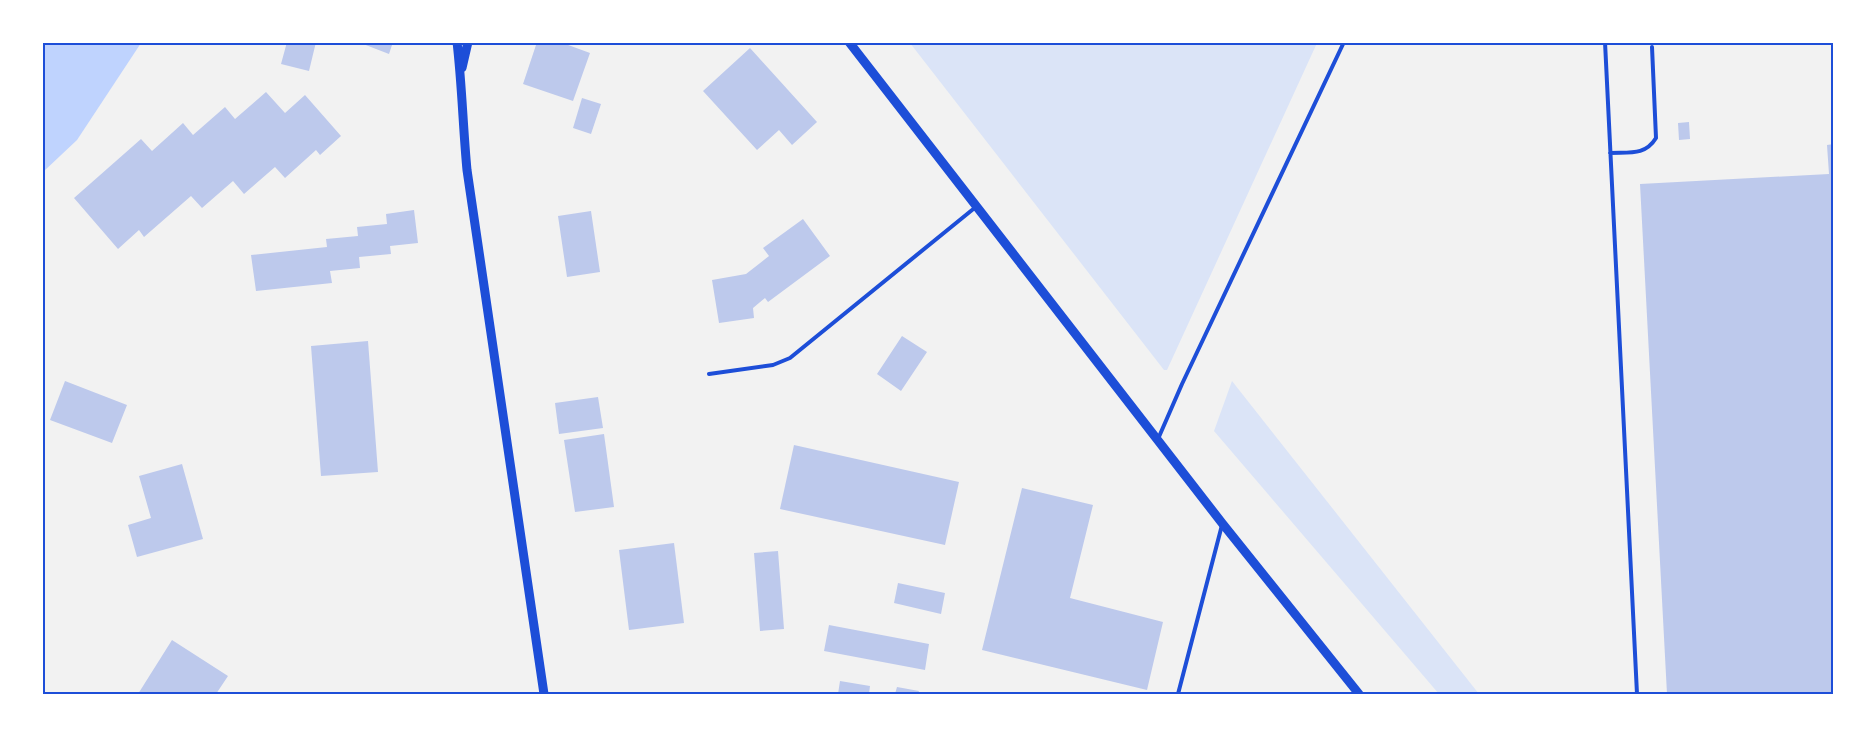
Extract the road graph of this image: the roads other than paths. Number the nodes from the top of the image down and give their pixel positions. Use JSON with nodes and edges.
{"nodes":[{"id":1,"x":457,"y":42,"type":"edge"},
{"id":2,"x":468,"y":42,"type":"edge"},
{"id":3,"x":849,"y":42,"type":"edge"},
{"id":4,"x":1344,"y":42,"type":"edge"},
{"id":5,"x":1605,"y":42,"type":"edge"},
{"id":6,"x":1652,"y":47,"type":"dead end"},
{"id":7,"x":460,"y":73,"type":"junction"},
{"id":8,"x":1610,"y":153,"type":"junction"},
{"id":9,"x":977,"y":206,"type":"junction"},
{"id":10,"x":709,"y":374,"type":"dead end"},
{"id":11,"x":1158,"y":440,"type":"junction"},
{"id":12,"x":1222,"y":523,"type":"junction"},
{"id":13,"x":544,"y":694,"type":"edge"},
{"id":14,"x":1178,"y":694,"type":"edge"},
{"id":15,"x":1359,"y":694,"type":"edge"},
{"id":16,"x":1637,"y":694,"type":"edge"}],
"edges":[{"from":1,"to":7,"type":"street"},
{"from":2,"to":7,"type":"street"},
{"from":3,"to":9,"type":"street"},
{"from":4,"to":11,"type":"lane"},
{"from":5,"to":8,"type":"lane"},
{"from":6,"to":8,"type":"lane"},
{"from":7,"to":13,"type":"street"},
{"from":8,"to":16,"type":"lane"},
{"from":9,"to":10,"type":"lane"},
{"from":9,"to":11,"type":"street"},
{"from":11,"to":12,"type":"street"},
{"from":12,"to":14,"type":"lane"},
{"from":12,"to":15,"type":"street"}]}
